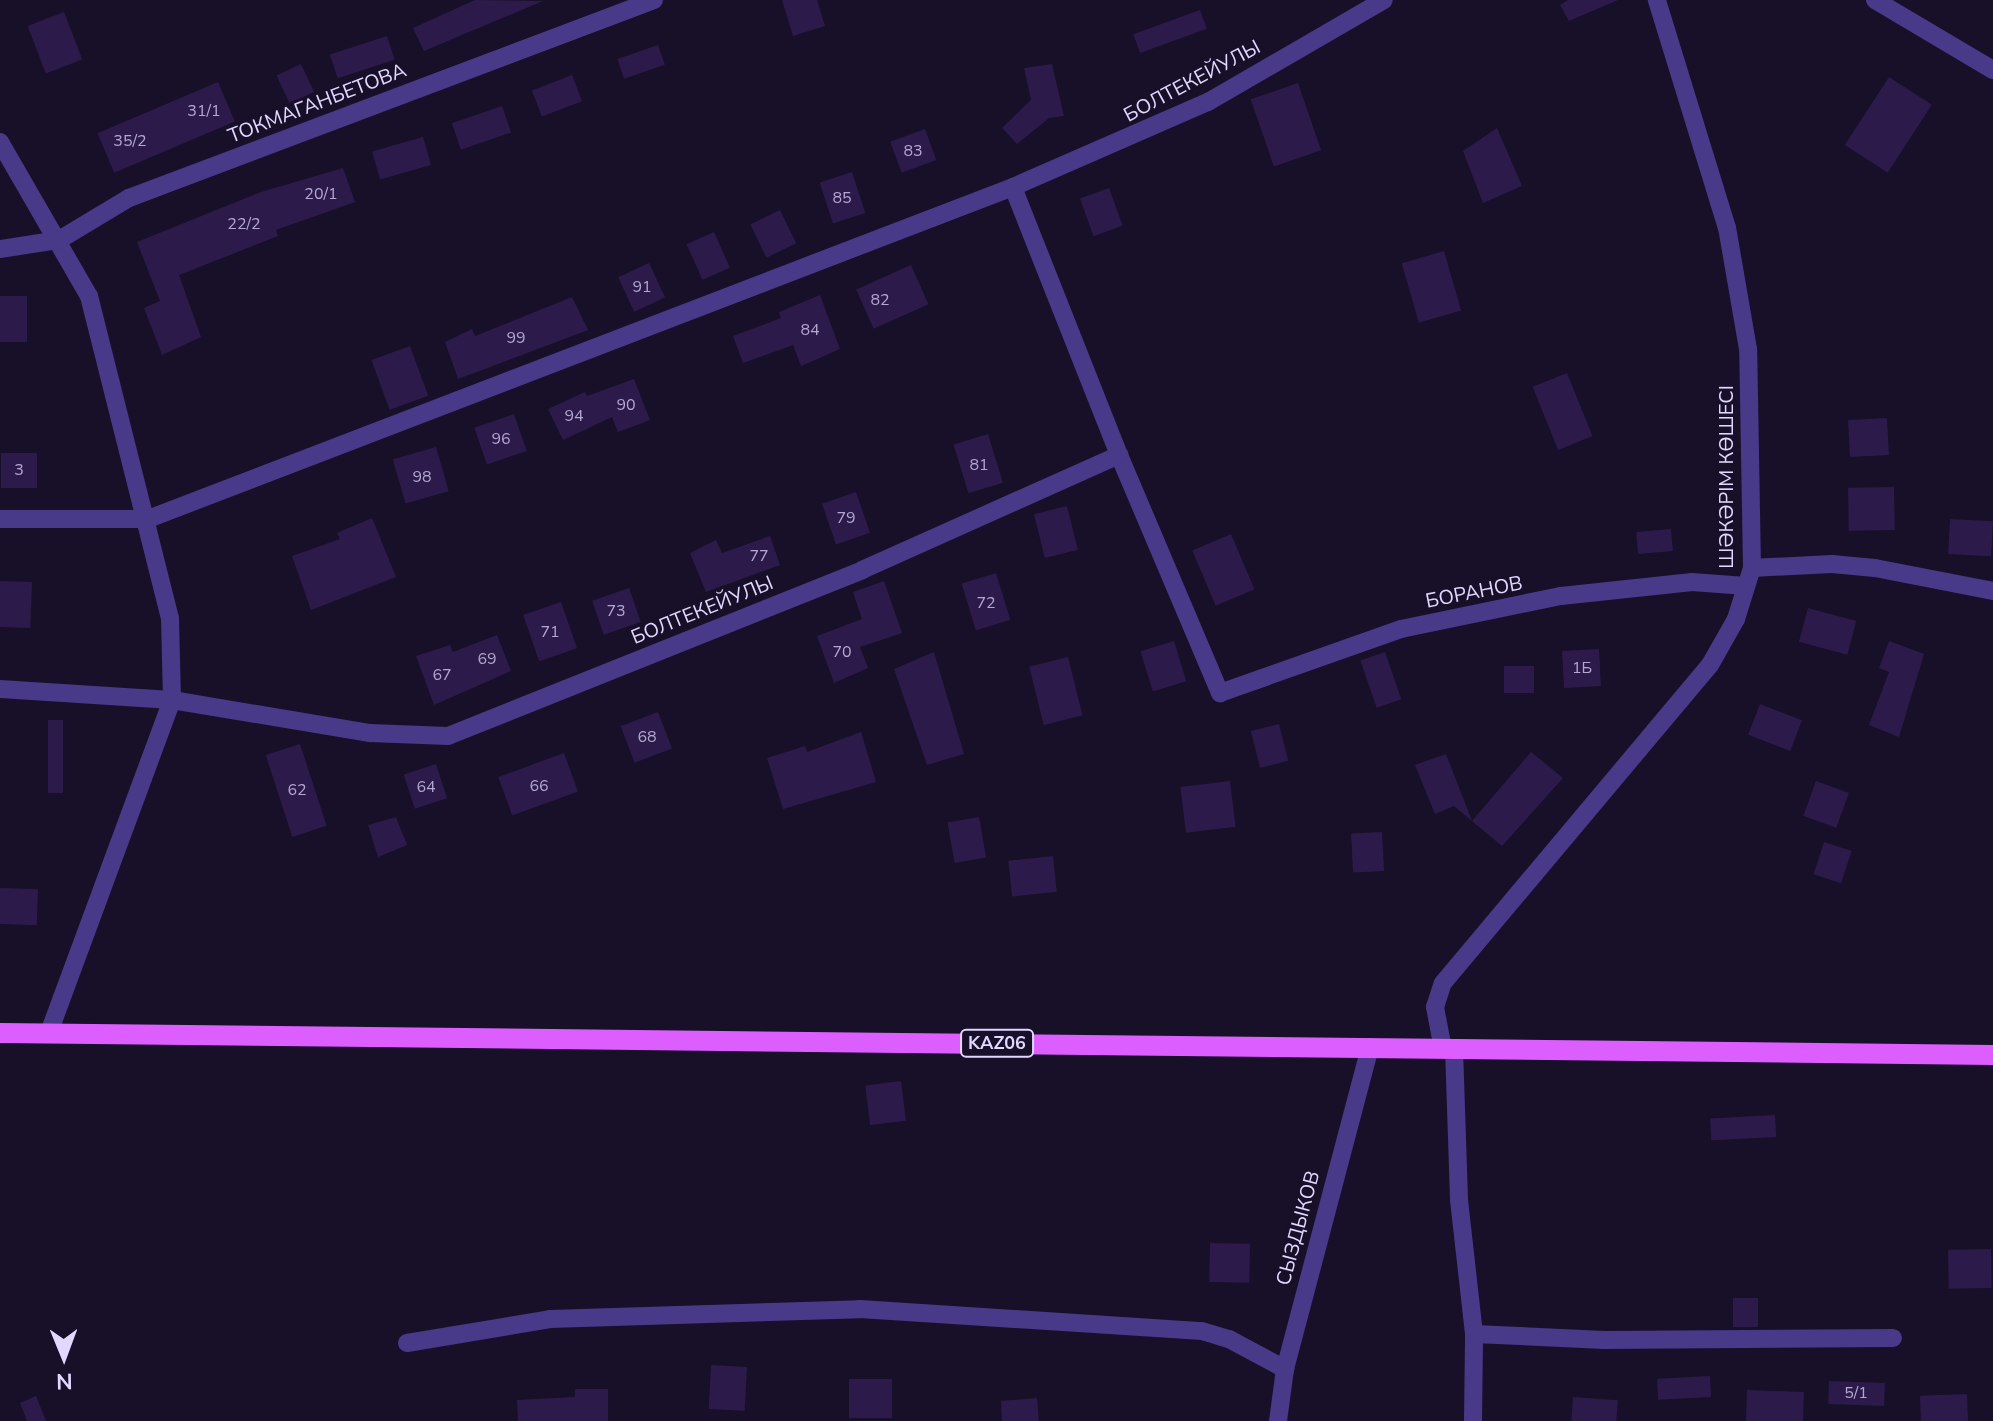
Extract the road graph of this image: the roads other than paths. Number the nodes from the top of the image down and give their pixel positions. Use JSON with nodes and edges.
{"nodes":[{"id":1,"x":654,"y":0,"type":"edge"},
{"id":2,"x":1384,"y":0,"type":"edge"},
{"id":3,"x":1657,"y":0,"type":"edge"},
{"id":4,"x":1875,"y":0,"type":"edge"},
{"id":5,"x":1993,"y":70,"type":"edge"},
{"id":6,"x":0,"y":142,"type":"edge"},
{"id":7,"x":1013,"y":187,"type":"junction"},
{"id":8,"x":59,"y":240,"type":"junction"},
{"id":9,"x":0,"y":249,"type":"edge"},
{"id":10,"x":1119,"y":455,"type":"junction"},
{"id":11,"x":0,"y":519,"type":"edge"},
{"id":12,"x":148,"y":519,"type":"junction"},
{"id":13,"x":1749,"y":577,"type":"junction"},
{"id":14,"x":1993,"y":591,"type":"edge"},
{"id":15,"x":0,"y":689,"type":"edge"},
{"id":16,"x":172,"y":700,"type":"junction"},
{"id":17,"x":0,"y":1033,"type":"edge"},
{"id":18,"x":49,"y":1033,"type":"junction"},
{"id":19,"x":1370,"y":1047,"type":"junction"},
{"id":20,"x":1448,"y":1049,"type":"junction"},
{"id":21,"x":1993,"y":1055,"type":"edge"},
{"id":22,"x":1474,"y":1334,"type":"junction"},
{"id":23,"x":1893,"y":1338,"type":"dead end"},
{"id":24,"x":407,"y":1343,"type":"dead end"},
{"id":25,"x":1285,"y":1369,"type":"junction"},
{"id":26,"x":1278,"y":1421,"type":"edge"},
{"id":27,"x":1473,"y":1421,"type":"edge"}],
"edges":[{"from":1,"to":8,"type":"street","name":"ТОКМАГАНБЕТОВА"},
{"from":2,"to":7,"type":"street","name":"БОЛТЕКЕЙУЛЫ"},
{"from":3,"to":13,"type":"street","name":"ШӘКӘРІМ КӨШЕСІ"},
{"from":4,"to":5,"type":"street"},
{"from":6,"to":8,"type":"street"},
{"from":7,"to":10,"type":"street"},
{"from":7,"to":12,"type":"street","name":"БОЛТЕКЕЙУЛЫ"},
{"from":8,"to":9,"type":"street","name":"ТОКМАГАНБЕТОВА"},
{"from":8,"to":12,"type":"street"},
{"from":10,"to":13,"type":"street","name":"БОРАНОВ"},
{"from":10,"to":16,"type":"street","name":"БОЛТЕКЕЙУЛЫ"},
{"from":11,"to":12,"type":"street","name":"БОЛТЕКЕЙУЛЫ"},
{"from":12,"to":16,"type":"street"},
{"from":13,"to":14,"type":"street","name":"БОРАНОВ"},
{"from":13,"to":20,"type":"street","name":"ШӘКӘРІМ КӨШЕСІ"},
{"from":15,"to":16,"type":"street","name":"БОЛТЕКЕЙУЛЫ"},
{"from":16,"to":18,"type":"street"},
{"from":17,"to":18,"type":"main road","number":"KАZ06"},
{"from":18,"to":19,"type":"main road","number":"KАZ06"},
{"from":19,"to":20,"type":"main road","number":"KАZ06"},
{"from":19,"to":25,"type":"street","name":"СЫЗДЫКОВ"},
{"from":20,"to":21,"type":"main road","number":"KАZ06"},
{"from":20,"to":22,"type":"street","name":"ШӘКӘРІМ КӨШЕСІ"},
{"from":22,"to":23,"type":"street"},
{"from":22,"to":27,"type":"street","name":"ШӘКӘРІМ КӨШЕСІ"},
{"from":24,"to":25,"type":"street"},
{"from":25,"to":26,"type":"street","name":"СЫЗДЫКОВ"}]}
